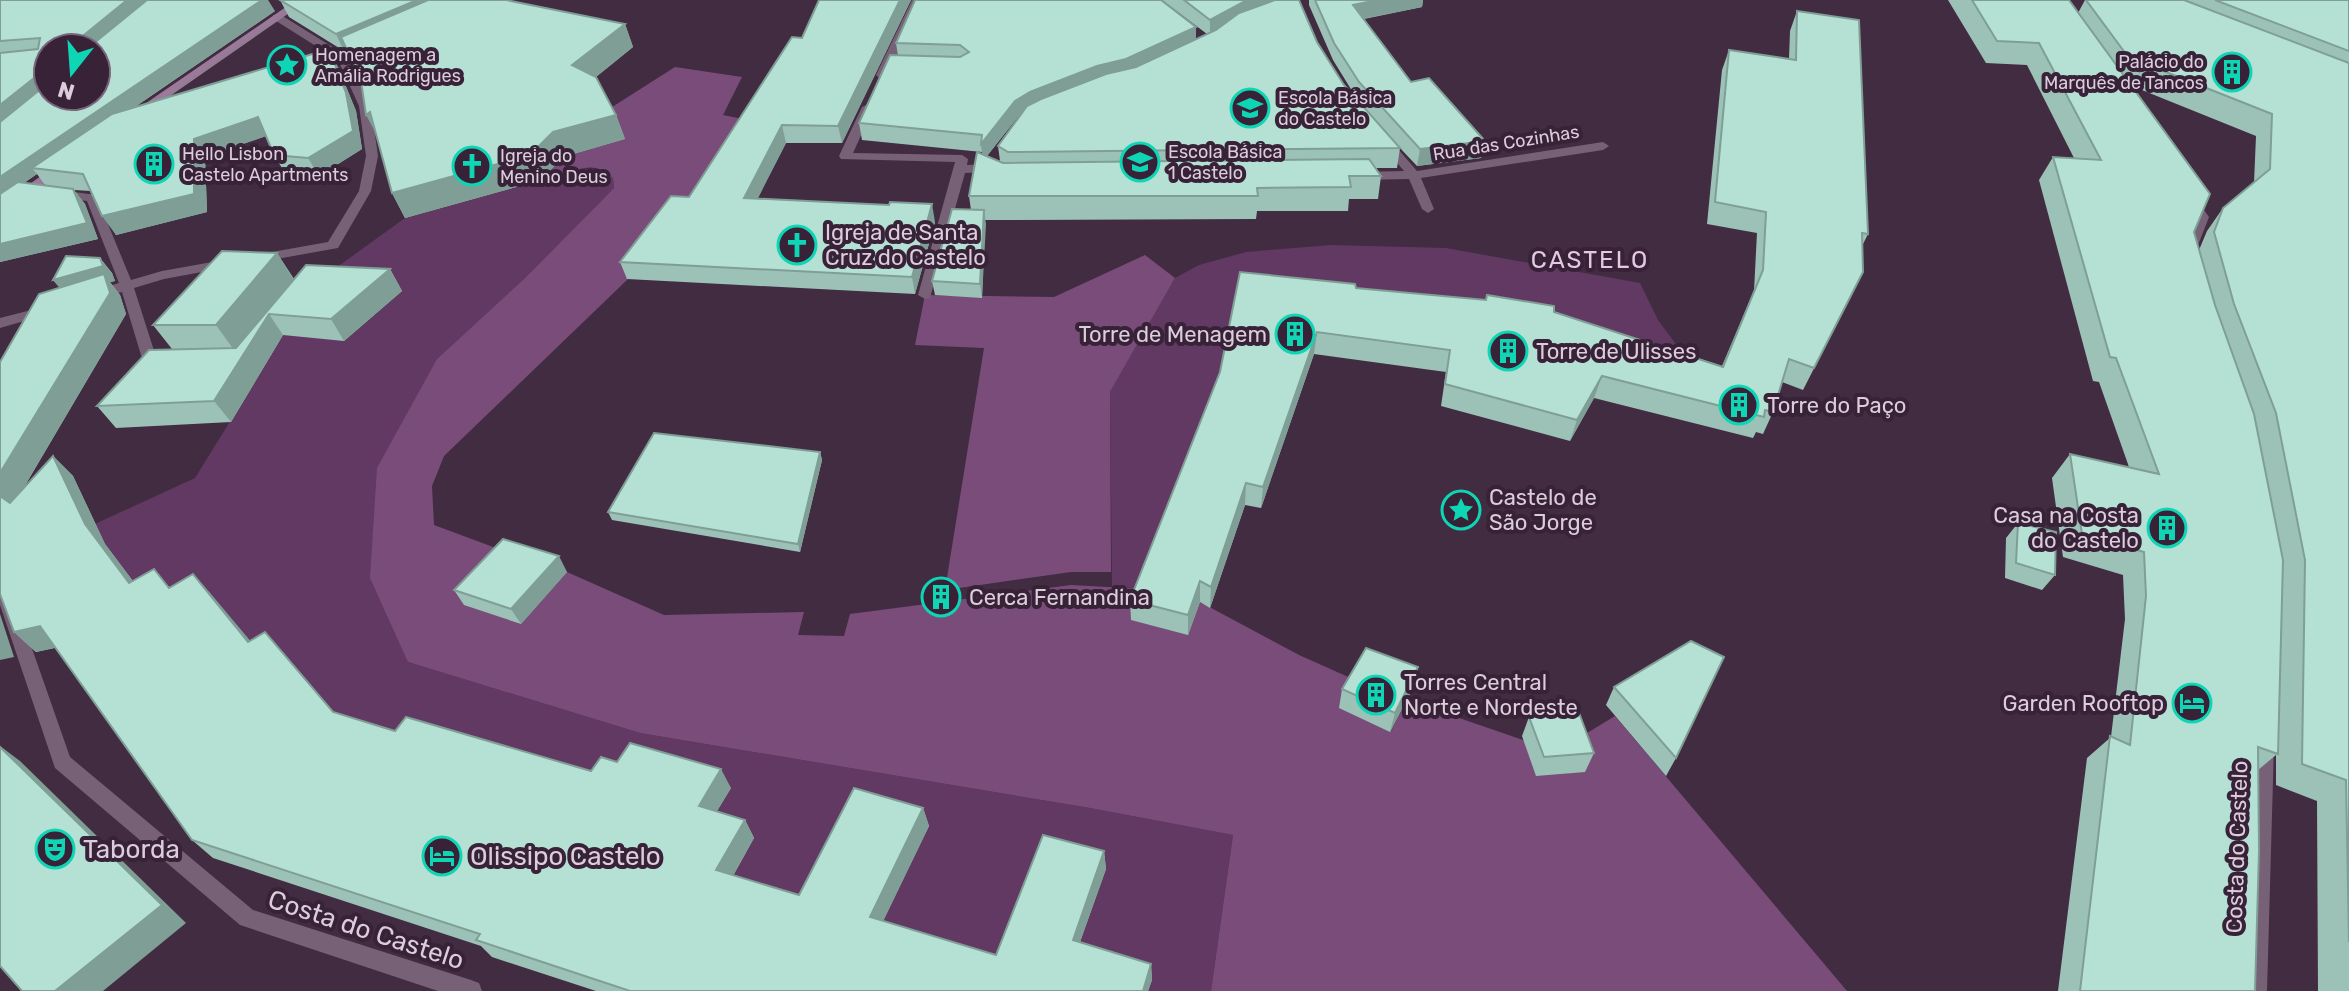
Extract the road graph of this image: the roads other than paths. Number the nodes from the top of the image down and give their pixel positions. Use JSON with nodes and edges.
{"nodes":[{"id":1,"x":303,"y":0,"type":"edge"},
{"id":2,"x":917,"y":0,"type":"edge"},
{"id":3,"x":277,"y":17,"type":"junction"},
{"id":4,"x":357,"y":52,"type":"edge"},
{"id":5,"x":343,"y":58,"type":"junction"},
{"id":6,"x":329,"y":63,"type":"edge"},
{"id":7,"x":886,"y":66,"type":"junction"},
{"id":8,"x":901,"y":66,"type":"edge"},
{"id":9,"x":157,"y":115,"type":"edge"},
{"id":10,"x":1381,"y":137,"type":"edge"},
{"id":11,"x":1603,"y":146,"type":"dead end"},
{"id":12,"x":73,"y":158,"type":"edge"},
{"id":13,"x":994,"y":167,"type":"edge"},
{"id":14,"x":960,"y":169,"type":"junction"},
{"id":15,"x":1414,"y":175,"type":"junction"},
{"id":16,"x":1351,"y":176,"type":"edge"},
{"id":17,"x":27,"y":190,"type":"junction"},
{"id":18,"x":2185,"y":191,"type":"edge"},
{"id":19,"x":1428,"y":209,"type":"dead end"},
{"id":20,"x":0,"y":211,"type":"edge"},
{"id":21,"x":2191,"y":270,"type":"edge"},
{"id":22,"x":127,"y":286,"type":"junction"},
{"id":23,"x":925,"y":295,"type":"dead end"},
{"id":24,"x":85,"y":299,"type":"edge"},
{"id":25,"x":56,"y":307,"type":"edge"},
{"id":26,"x":0,"y":323,"type":"edge"},
{"id":27,"x":182,"y":365,"type":"edge"},
{"id":28,"x":0,"y":580,"type":"edge"},
{"id":29,"x":2265,"y":724,"type":"edge"},
{"id":30,"x":471,"y":991,"type":"edge"},
{"id":31,"x":2256,"y":991,"type":"edge"}],
"edges":[{"from":1,"to":3,"type":"street"},
{"from":2,"to":7,"type":"street"},
{"from":3,"to":5,"type":"street"},
{"from":3,"to":9,"type":"street"},
{"from":4,"to":5,"type":"street"},
{"from":5,"to":6,"type":"street"},
{"from":5,"to":22,"type":"street"},
{"from":7,"to":8,"type":"street"},
{"from":7,"to":14,"type":"street"},
{"from":10,"to":15,"type":"street"},
{"from":11,"to":15,"type":"street","name":"Rua das Cozinhas"},
{"from":12,"to":17,"type":"street"},
{"from":13,"to":14,"type":"street"},
{"from":14,"to":23,"type":"street"},
{"from":15,"to":16,"type":"street","name":"Rua das Cozinhas"},
{"from":15,"to":19,"type":"street"},
{"from":17,"to":20,"type":"street"},
{"from":17,"to":22,"type":"street"},
{"from":18,"to":21,"type":"street"},
{"from":22,"to":24,"type":"street"},
{"from":22,"to":27,"type":"street"},
{"from":25,"to":26,"type":"street"},
{"from":28,"to":30,"type":"street","name":"Costa do Castelo"},
{"from":29,"to":31,"type":"street","name":"Costa do Castelo"}]}
